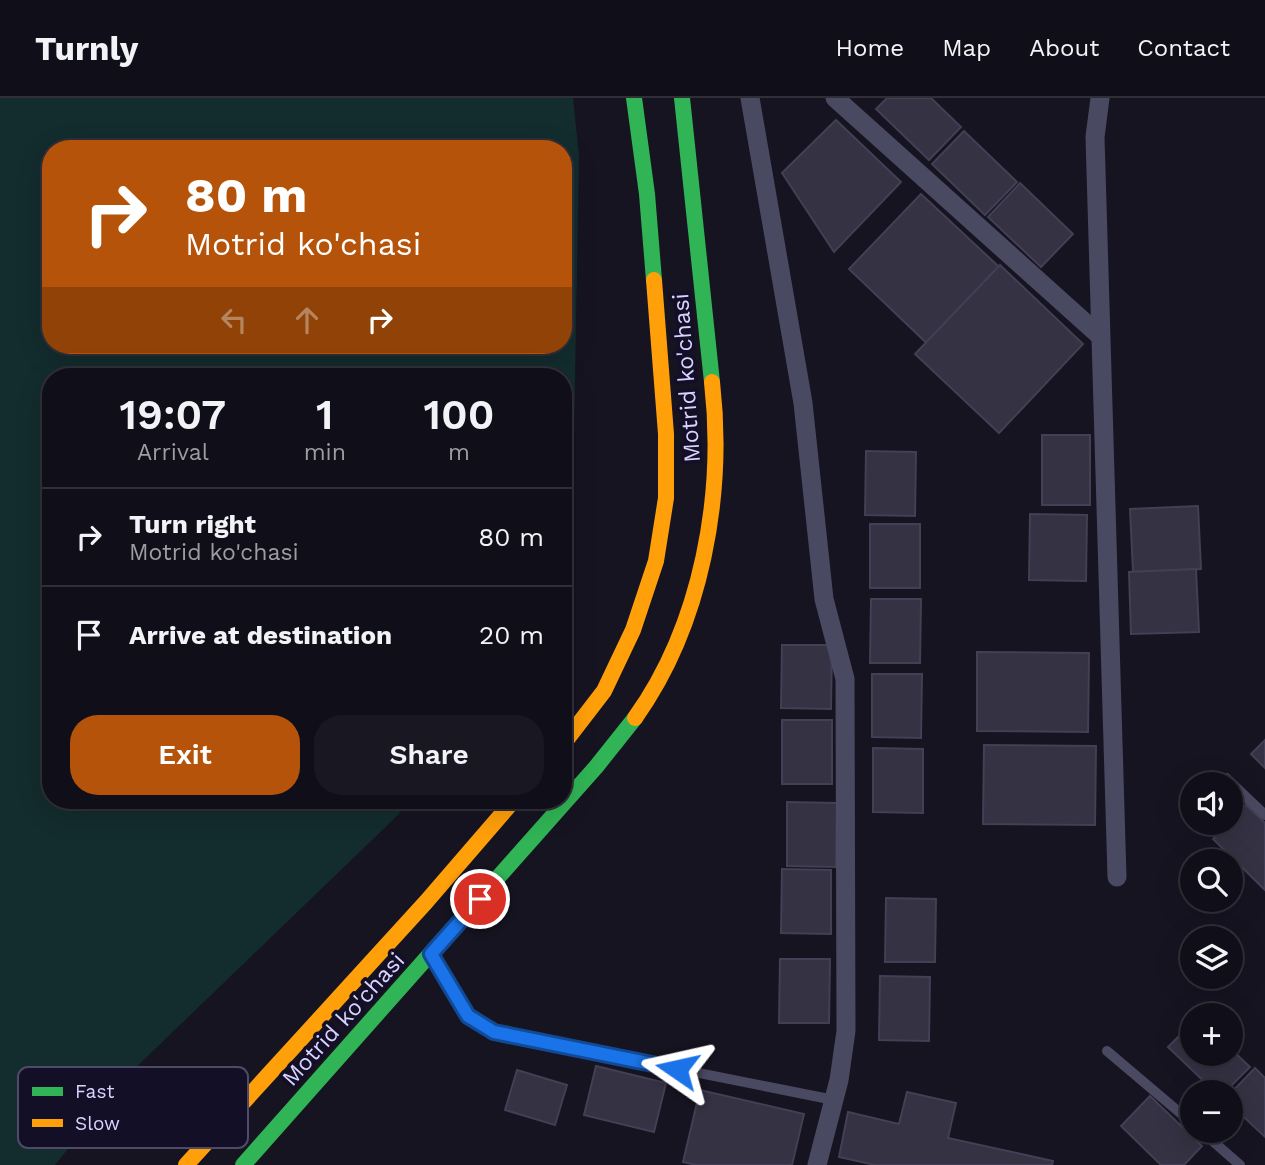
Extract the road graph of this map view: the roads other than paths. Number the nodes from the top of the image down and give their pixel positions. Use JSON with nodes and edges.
{"nodes":[{"id":1,"x":634,"y":98,"type":"edge"},
{"id":2,"x":682,"y":98,"type":"edge"},
{"id":3,"x":750,"y":98,"type":"edge"},
{"id":4,"x":835,"y":98,"type":"edge"},
{"id":5,"x":1100,"y":98,"type":"edge"},
{"id":6,"x":1100,"y":336,"type":"junction"},
{"id":7,"x":572,"y":733,"type":"edge"},
{"id":8,"x":572,"y":794,"type":"edge"},
{"id":9,"x":1243,"y":794,"type":"edge"},
{"id":10,"x":506,"y":809,"type":"edge"},
{"id":11,"x":559,"y":809,"type":"edge"},
{"id":12,"x":1265,"y":815,"type":"edge"},
{"id":13,"x":1117,"y":877,"type":"dead end"},
{"id":14,"x":431,"y":954,"type":"junction"},
{"id":15,"x":1107,"y":1051,"type":"dead end"},
{"id":16,"x":248,"y":1097,"type":"edge"},
{"id":17,"x":834,"y":1100,"type":"junction"},
{"id":18,"x":1180,"y":1114,"type":"edge"},
{"id":19,"x":1215,"y":1143,"type":"edge"},
{"id":20,"x":202,"y":1148,"type":"edge"},
{"id":21,"x":819,"y":1164,"type":"edge"},
{"id":22,"x":186,"y":1165,"type":"edge"},
{"id":23,"x":243,"y":1165,"type":"edge"},
{"id":24,"x":1240,"y":1165,"type":"edge"}],
"edges":[{"from":1,"to":7,"type":"main road","name":"Motrid ko'chasi"},
{"from":2,"to":8,"type":"main road","name":"Motrid ko'chasi"},
{"from":3,"to":17,"type":"street"},
{"from":4,"to":6,"type":"street"},
{"from":5,"to":6,"type":"street"},
{"from":6,"to":13,"type":"street"},
{"from":9,"to":12,"type":"lane"},
{"from":10,"to":16,"type":"main road","name":"Motrid ko'chasi"},
{"from":11,"to":14,"type":"main road","name":"Motrid ko'chasi"},
{"from":14,"to":17,"type":"lane"},
{"from":14,"to":23,"type":"main road","name":"Motrid ko'chasi"},
{"from":15,"to":18,"type":"lane"},
{"from":17,"to":21,"type":"street"},
{"from":19,"to":24,"type":"lane"},
{"from":20,"to":22,"type":"main road","name":"Motrid ko'chasi"}]}
